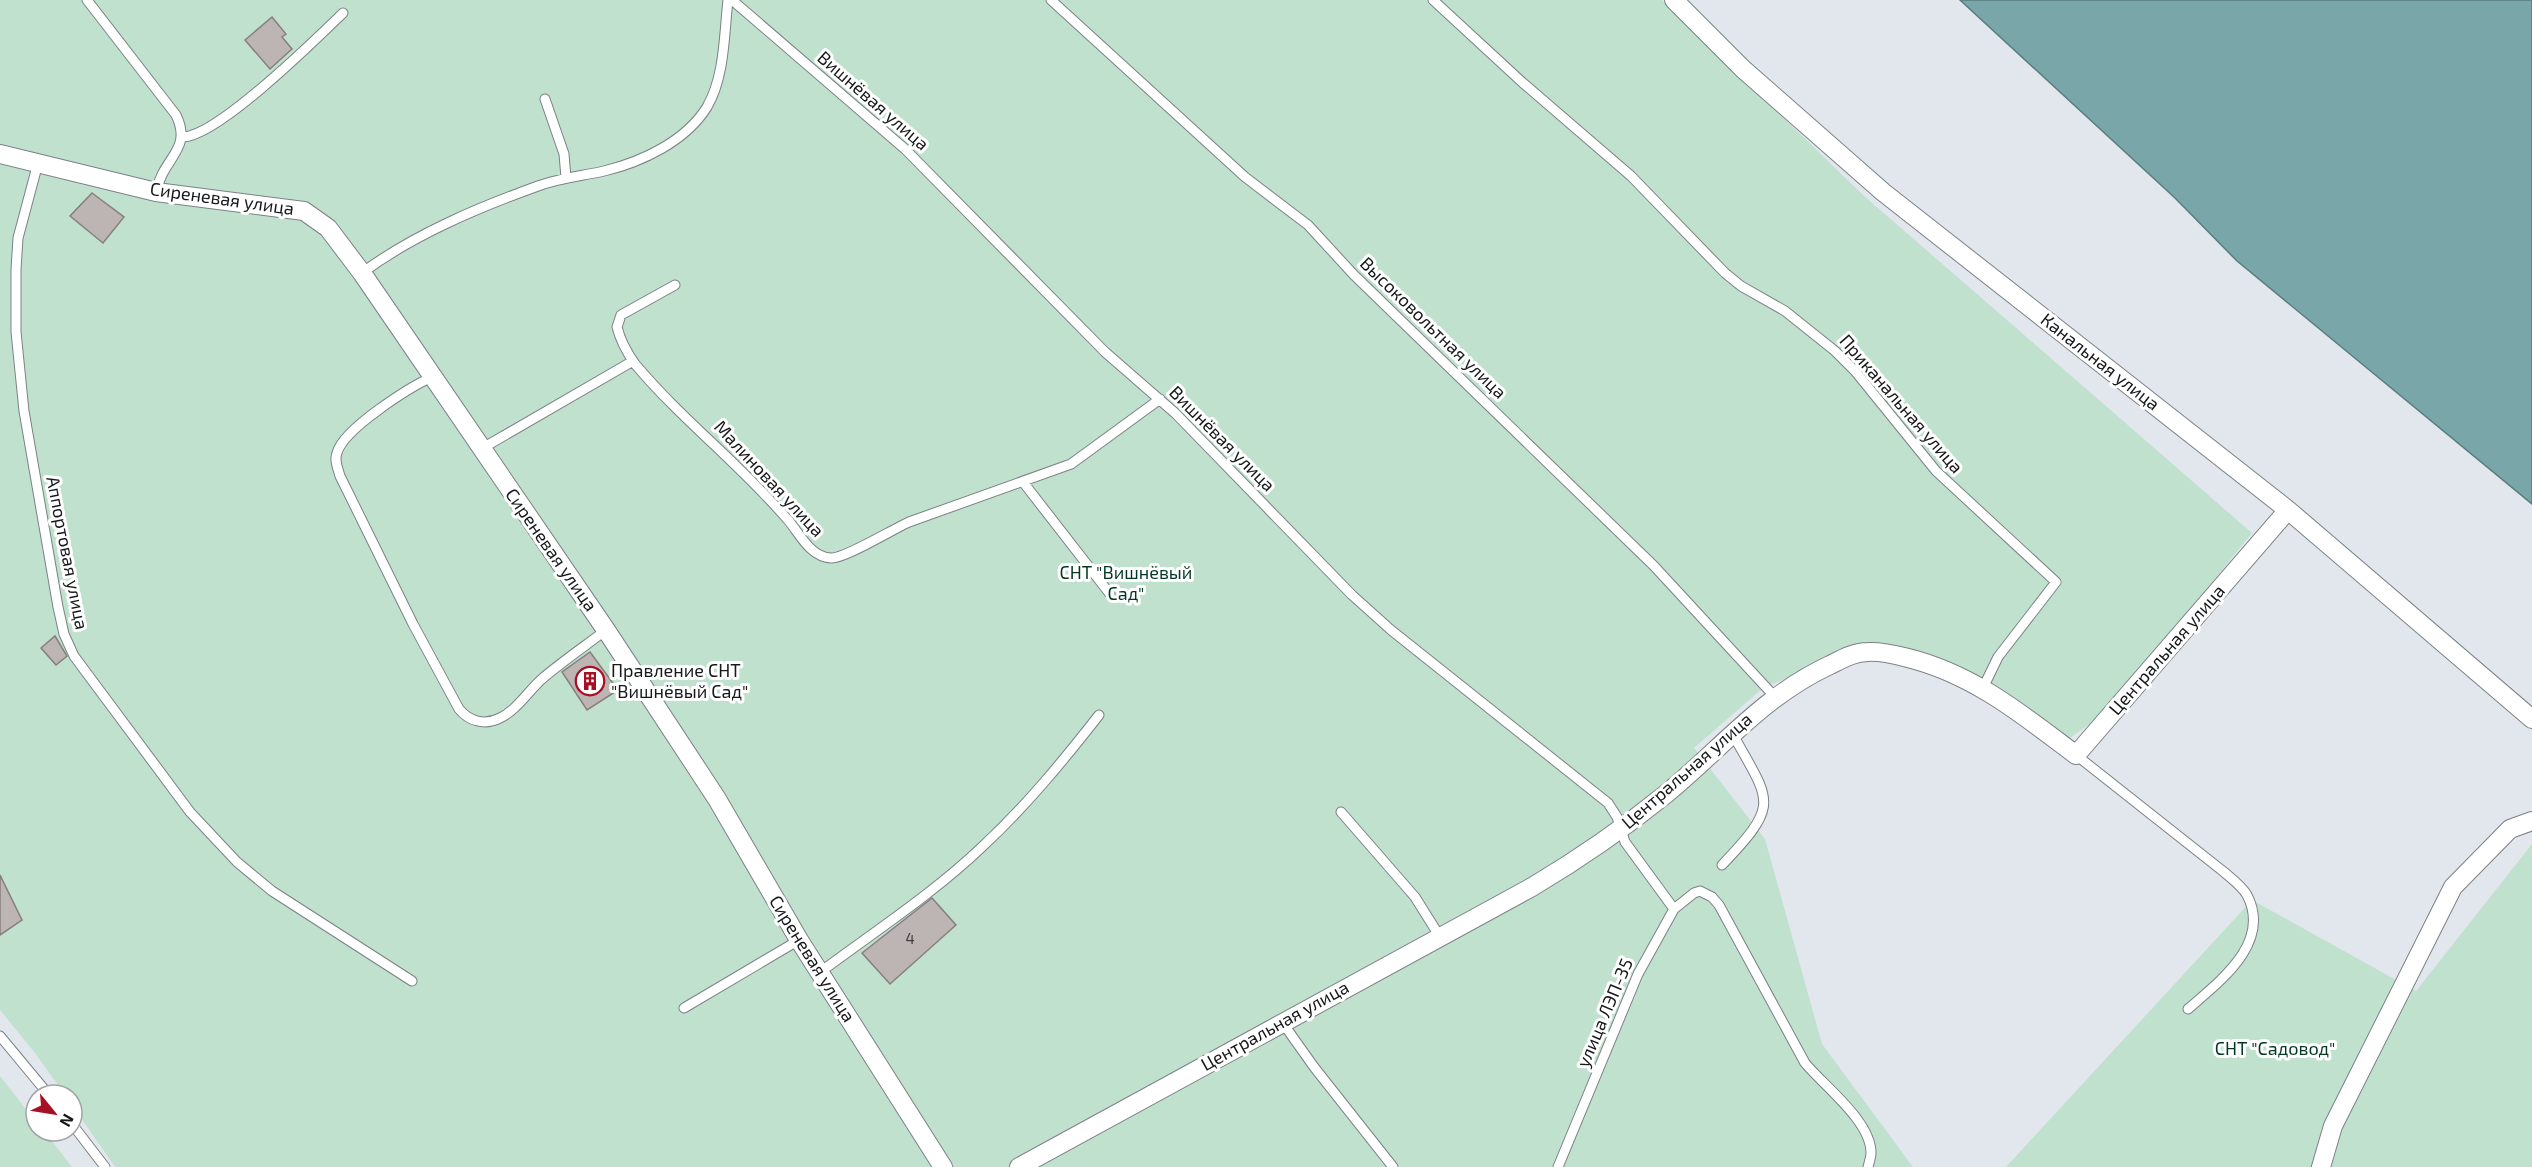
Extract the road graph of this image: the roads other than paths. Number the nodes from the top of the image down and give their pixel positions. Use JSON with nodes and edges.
{"nodes":[{"id":1,"x":730,"y":0,"type":"edge"},
{"id":2,"x":1051,"y":0,"type":"edge"},
{"id":3,"x":1674,"y":0,"type":"edge"},
{"id":4,"x":1440,"y":2,"type":"edge"},
{"id":5,"x":92,"y":3,"type":"edge"},
{"id":6,"x":343,"y":13,"type":"dead end"},
{"id":7,"x":545,"y":99,"type":"dead end"},
{"id":8,"x":183,"y":137,"type":"junction"},
{"id":9,"x":0,"y":154,"type":"edge"},
{"id":10,"x":38,"y":163,"type":"junction"},
{"id":11,"x":566,"y":178,"type":"junction"},
{"id":12,"x":156,"y":192,"type":"junction"},
{"id":13,"x":362,"y":273,"type":"junction"},
{"id":14,"x":675,"y":285,"type":"dead end"},
{"id":15,"x":633,"y":361,"type":"junction"},
{"id":16,"x":432,"y":377,"type":"junction"},
{"id":17,"x":1160,"y":399,"type":"junction"},
{"id":18,"x":481,"y":449,"type":"junction"},
{"id":19,"x":1023,"y":482,"type":"junction"},
{"id":20,"x":2288,"y":510,"type":"junction"},
{"id":21,"x":1110,"y":594,"type":"dead end"},
{"id":22,"x":606,"y":630,"type":"junction"},
{"id":23,"x":1983,"y":688,"type":"junction"},
{"id":24,"x":1775,"y":696,"type":"junction"},
{"id":25,"x":1099,"y":715,"type":"dead end"},
{"id":26,"x":2532,"y":719,"type":"edge"},
{"id":27,"x":1732,"y":733,"type":"junction"},
{"id":28,"x":2076,"y":754,"type":"junction"},
{"id":29,"x":1341,"y":812,"type":"dead end"},
{"id":30,"x":2532,"y":820,"type":"edge"},
{"id":31,"x":1620,"y":830,"type":"junction"},
{"id":32,"x":1722,"y":865,"type":"dead end"},
{"id":33,"x":1674,"y":909,"type":"junction"},
{"id":34,"x":1440,"y":937,"type":"junction"},
{"id":35,"x":799,"y":940,"type":"junction"},
{"id":36,"x":819,"y":973,"type":"junction"},
{"id":37,"x":412,"y":981,"type":"dead end"},
{"id":38,"x":684,"y":1008,"type":"dead end"},
{"id":39,"x":2188,"y":1009,"type":"dead end"},
{"id":40,"x":1282,"y":1022,"type":"junction"},
{"id":41,"x":0,"y":1036,"type":"edge"},
{"id":42,"x":39,"y":1083,"type":"edge"},
{"id":43,"x":84,"y":1140,"type":"edge"},
{"id":44,"x":105,"y":1167,"type":"edge"},
{"id":45,"x":943,"y":1167,"type":"edge"},
{"id":46,"x":1018,"y":1167,"type":"edge"},
{"id":47,"x":1393,"y":1167,"type":"edge"},
{"id":48,"x":1558,"y":1167,"type":"edge"},
{"id":49,"x":1868,"y":1167,"type":"edge"},
{"id":50,"x":2321,"y":1167,"type":"edge"}],
"edges":[{"from":1,"to":11,"type":"lane"},
{"from":1,"to":17,"type":"lane","name":"Вишнёвая улица"},
{"from":2,"to":24,"type":"lane","name":"Высоковольтная улица"},
{"from":3,"to":20,"type":"street","name":"Канальная улица"},
{"from":4,"to":23,"type":"lane","name":"Приканальная улица"},
{"from":5,"to":8,"type":"lane"},
{"from":6,"to":8,"type":"lane"},
{"from":7,"to":11,"type":"lane"},
{"from":8,"to":12,"type":"lane"},
{"from":9,"to":10,"type":"street","name":"Сиреневая улица"},
{"from":10,"to":12,"type":"street","name":"Сиреневая улица"},
{"from":10,"to":37,"type":"lane","name":"Аппортовая улица"},
{"from":11,"to":13,"type":"lane"},
{"from":12,"to":13,"type":"street","name":"Сиреневая улица"},
{"from":13,"to":16,"type":"street","name":"Сиреневая улица"},
{"from":14,"to":15,"type":"lane","name":"Малиновая улица"},
{"from":15,"to":18,"type":"lane"},
{"from":15,"to":19,"type":"lane","name":"Малиновая улица"},
{"from":16,"to":18,"type":"street","name":"Сиреневая улица"},
{"from":16,"to":22,"type":"lane"},
{"from":17,"to":19,"type":"lane","name":"Малиновая улица"},
{"from":17,"to":31,"type":"lane","name":"Вишнёвая улица"},
{"from":18,"to":22,"type":"street","name":"Сиреневая улица"},
{"from":19,"to":21,"type":"lane"},
{"from":20,"to":26,"type":"street","name":"Канальная улица"},
{"from":20,"to":28,"type":"street","name":"Центральная улица"},
{"from":22,"to":35,"type":"street","name":"Сиреневая улица"},
{"from":23,"to":24,"type":"street","name":"Центральная улица"},
{"from":23,"to":28,"type":"street","name":"Центральная улица"},
{"from":24,"to":27,"type":"street","name":"Центральная улица"},
{"from":25,"to":36,"type":"lane"},
{"from":27,"to":31,"type":"street","name":"Центральная улица"},
{"from":27,"to":32,"type":"lane"},
{"from":28,"to":39,"type":"lane"},
{"from":29,"to":34,"type":"lane"},
{"from":30,"to":50,"type":"street"},
{"from":31,"to":33,"type":"lane","name":"Вишнёвая улица"},
{"from":31,"to":34,"type":"street","name":"Центральная улица"},
{"from":33,"to":48,"type":"lane","name":"улица ЛЭП-35"},
{"from":33,"to":49,"type":"lane","name":"улица ЛЭП-35"},
{"from":34,"to":40,"type":"street","name":"Центральная улица"},
{"from":35,"to":36,"type":"street","name":"Сиреневая улица"},
{"from":35,"to":38,"type":"lane"},
{"from":36,"to":45,"type":"street","name":"Сиреневая улица"},
{"from":40,"to":46,"type":"street","name":"Центральная улица"},
{"from":40,"to":47,"type":"lane"},
{"from":41,"to":42,"type":"lane"},
{"from":43,"to":44,"type":"lane"}]}
